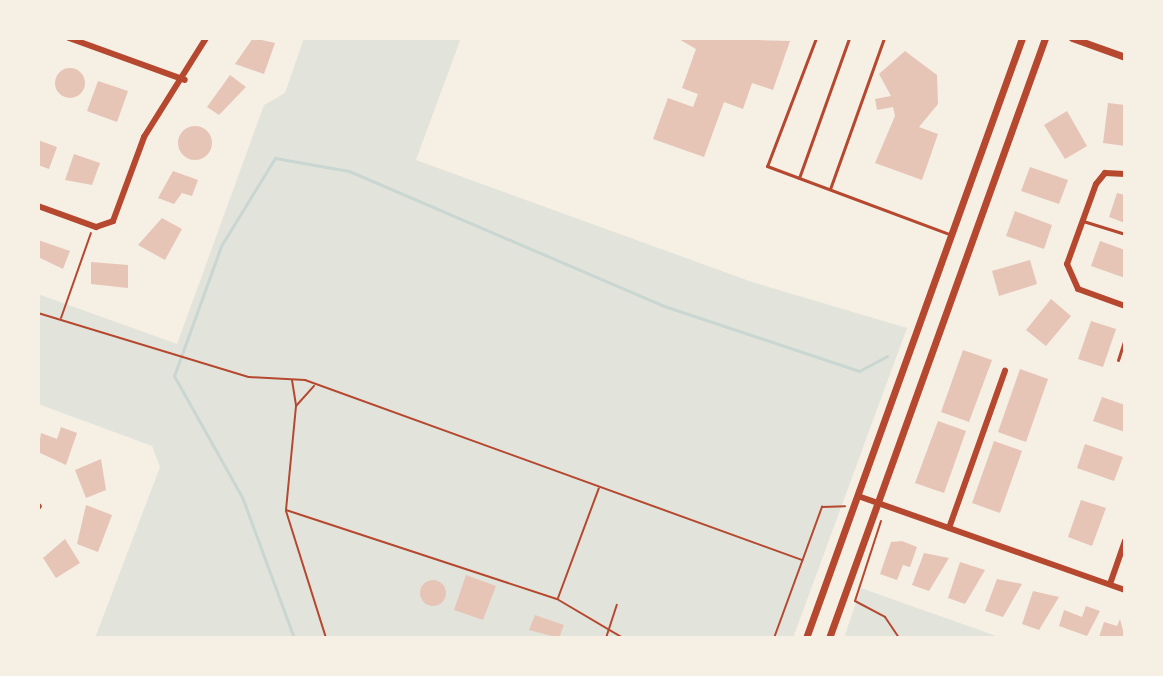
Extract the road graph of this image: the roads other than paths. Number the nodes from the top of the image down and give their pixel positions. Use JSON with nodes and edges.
{"nodes":[{"id":1,"x":69,"y":38,"type":"edge"},
{"id":2,"x":206,"y":38,"type":"edge"},
{"id":3,"x":816,"y":38,"type":"edge"},
{"id":4,"x":849,"y":38,"type":"edge"},
{"id":5,"x":884,"y":38,"type":"edge"},
{"id":6,"x":1022,"y":38,"type":"edge"},
{"id":7,"x":1045,"y":38,"type":"edge"},
{"id":8,"x":1072,"y":38,"type":"edge"},
{"id":9,"x":1125,"y":57,"type":"edge"},
{"id":10,"x":185,"y":80,"type":"junction"},
{"id":11,"x":1125,"y":174,"type":"edge"},
{"id":12,"x":799,"y":178,"type":"junction"},
{"id":13,"x":830,"y":189,"type":"junction"},
{"id":14,"x":38,"y":206,"type":"edge"},
{"id":15,"x":1080,"y":222,"type":"junction"},
{"id":16,"x":1125,"y":234,"type":"edge"},
{"id":17,"x":952,"y":236,"type":"junction"},
{"id":18,"x":1125,"y":306,"type":"edge"},
{"id":19,"x":1125,"y":339,"type":"edge"},
{"id":20,"x":1118,"y":360,"type":"dead end"},
{"id":21,"x":1005,"y":371,"type":"dead end"},
{"id":22,"x":858,"y":496,"type":"junction"},
{"id":23,"x":877,"y":503,"type":"junction"},
{"id":24,"x":949,"y":528,"type":"junction"},
{"id":25,"x":1125,"y":541,"type":"edge"},
{"id":26,"x":1110,"y":584,"type":"junction"},
{"id":27,"x":1125,"y":590,"type":"edge"},
{"id":28,"x":806,"y":638,"type":"edge"},
{"id":29,"x":829,"y":638,"type":"edge"}],
"edges":[{"from":1,"to":10,"type":"street"},
{"from":2,"to":10,"type":"street"},
{"from":3,"to":12,"type":"lane"},
{"from":4,"to":12,"type":"lane"},
{"from":5,"to":13,"type":"lane"},
{"from":6,"to":17,"type":"street"},
{"from":7,"to":23,"type":"street"},
{"from":8,"to":9,"type":"street"},
{"from":10,"to":14,"type":"street"},
{"from":11,"to":15,"type":"street"},
{"from":12,"to":13,"type":"lane"},
{"from":13,"to":17,"type":"lane"},
{"from":15,"to":16,"type":"lane"},
{"from":15,"to":18,"type":"street"},
{"from":17,"to":22,"type":"street"},
{"from":19,"to":20,"type":"lane"},
{"from":21,"to":24,"type":"street"},
{"from":22,"to":23,"type":"street"},
{"from":22,"to":28,"type":"street"},
{"from":23,"to":24,"type":"street"},
{"from":23,"to":29,"type":"street"},
{"from":24,"to":26,"type":"street"},
{"from":25,"to":26,"type":"street"},
{"from":26,"to":27,"type":"street"}]}
